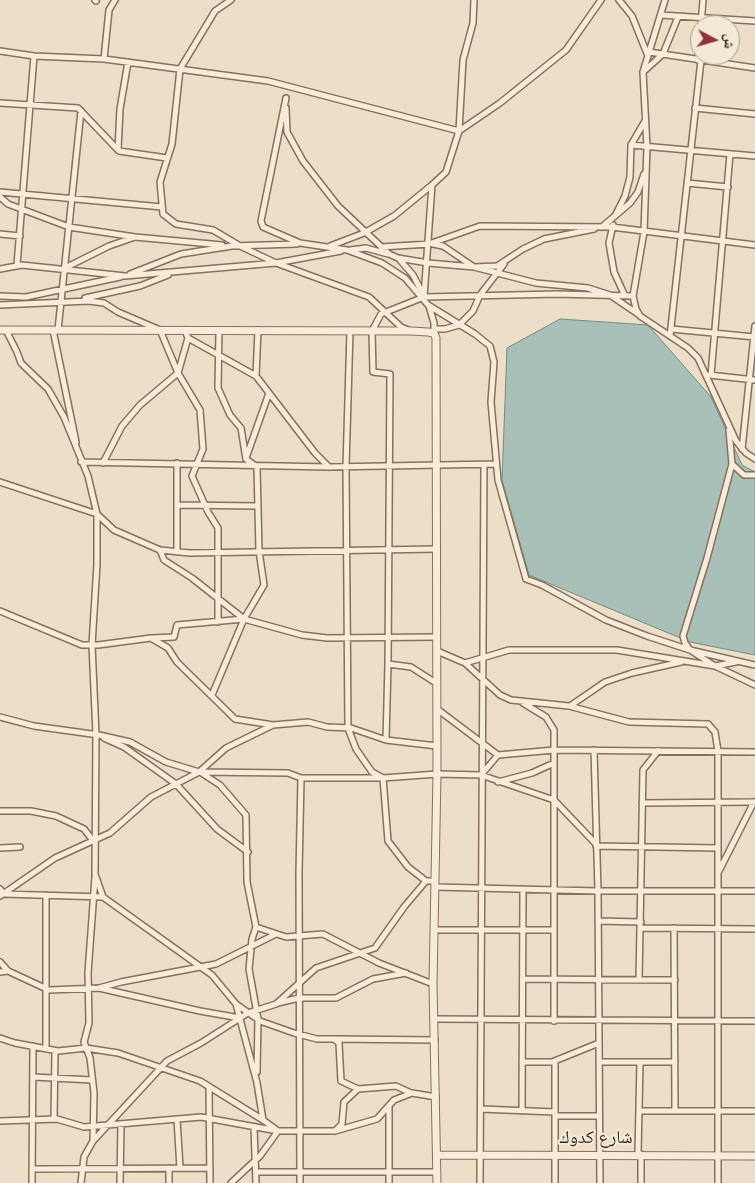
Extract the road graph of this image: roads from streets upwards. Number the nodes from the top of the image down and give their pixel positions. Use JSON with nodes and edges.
{"nodes":[{"id":1,"x":115,"y":0,"type":"edge"},
{"id":2,"x":230,"y":0,"type":"edge"},
{"id":3,"x":474,"y":0,"type":"edge"},
{"id":4,"x":601,"y":0,"type":"edge"},
{"id":5,"x":619,"y":0,"type":"edge"},
{"id":6,"x":665,"y":0,"type":"edge"},
{"id":7,"x":703,"y":0,"type":"edge"},
{"id":8,"x":661,"y":15,"type":"junction"},
{"id":9,"x":702,"y":15,"type":"edge"},
{"id":10,"x":678,"y":17,"type":"junction"},
{"id":11,"x":690,"y":18,"type":"edge"},
{"id":12,"x":740,"y":19,"type":"edge"},
{"id":13,"x":755,"y":20,"type":"edge"},
{"id":14,"x":0,"y":51,"type":"edge"},
{"id":15,"x":649,"y":54,"type":"junction"},
{"id":16,"x":663,"y":54,"type":"junction"},
{"id":17,"x":34,"y":56,"type":"junction"},
{"id":18,"x":690,"y":58,"type":"edge"},
{"id":19,"x":104,"y":59,"type":"junction"},
{"id":20,"x":128,"y":62,"type":"junction"},
{"id":21,"x":699,"y":65,"type":"edge"},
{"id":22,"x":734,"y":65,"type":"edge"},
{"id":23,"x":755,"y":68,"type":"edge"},
{"id":24,"x":180,"y":69,"type":"junction"},
{"id":25,"x":643,"y":72,"type":"junction"},
{"id":26,"x":286,"y":86,"type":"junction"},
{"id":27,"x":286,"y":98,"type":"junction"},
{"id":28,"x":0,"y":103,"type":"edge"},
{"id":29,"x":30,"y":104,"type":"junction"},
{"id":30,"x":695,"y":108,"type":"junction"},
{"id":31,"x":81,"y":111,"type":"junction"},
{"id":32,"x":755,"y":114,"type":"edge"},
{"id":33,"x":646,"y":120,"type":"junction"},
{"id":34,"x":459,"y":132,"type":"junction"},
{"id":35,"x":632,"y":145,"type":"junction"},
{"id":36,"x":647,"y":147,"type":"junction"},
{"id":37,"x":118,"y":150,"type":"junction"},
{"id":38,"x":691,"y":150,"type":"junction"},
{"id":39,"x":730,"y":154,"type":"junction"},
{"id":40,"x":755,"y":156,"type":"edge"},
{"id":41,"x":167,"y":158,"type":"junction"},
{"id":42,"x":646,"y":166,"type":"junction"},
{"id":43,"x":686,"y":183,"type":"junction"},
{"id":44,"x":432,"y":185,"type":"junction"},
{"id":45,"x":728,"y":187,"type":"junction"},
{"id":46,"x":0,"y":192,"type":"edge"},
{"id":47,"x":23,"y":194,"type":"junction"},
{"id":48,"x":0,"y":197,"type":"edge"},
{"id":49,"x":72,"y":198,"type":"junction"},
{"id":50,"x":162,"y":208,"type":"junction"},
{"id":51,"x":22,"y":209,"type":"junction"},
{"id":52,"x":614,"y":218,"type":"junction"},
{"id":53,"x":69,"y":227,"type":"junction"},
{"id":54,"x":601,"y":227,"type":"junction"},
{"id":55,"x":612,"y":227,"type":"junction"},
{"id":56,"x":644,"y":232,"type":"junction"},
{"id":57,"x":364,"y":233,"type":"junction"},
{"id":58,"x":0,"y":234,"type":"edge"},
{"id":59,"x":20,"y":236,"type":"junction"},
{"id":60,"x":680,"y":236,"type":"junction"},
{"id":61,"x":135,"y":237,"type":"junction"},
{"id":62,"x":724,"y":241,"type":"junction"},
{"id":63,"x":300,"y":244,"type":"junction"},
{"id":64,"x":429,"y":244,"type":"junction"},
{"id":65,"x":755,"y":245,"type":"edge"},
{"id":66,"x":232,"y":246,"type":"junction"},
{"id":67,"x":240,"y":246,"type":"junction"},
{"id":68,"x":327,"y":247,"type":"junction"},
{"id":69,"x":381,"y":247,"type":"junction"},
{"id":70,"x":347,"y":250,"type":"junction"},
{"id":71,"x":389,"y":254,"type":"junction"},
{"id":72,"x":398,"y":258,"type":"junction"},
{"id":73,"x":508,"y":260,"type":"junction"},
{"id":74,"x":276,"y":262,"type":"junction"},
{"id":75,"x":428,"y":263,"type":"junction"},
{"id":76,"x":17,"y":265,"type":"junction"},
{"id":77,"x":474,"y":267,"type":"junction"},
{"id":78,"x":0,"y":269,"type":"edge"},
{"id":79,"x":64,"y":269,"type":"junction"},
{"id":80,"x":174,"y":272,"type":"junction"},
{"id":81,"x":495,"y":273,"type":"junction"},
{"id":82,"x":125,"y":276,"type":"junction"},
{"id":83,"x":62,"y":290,"type":"junction"},
{"id":84,"x":480,"y":295,"type":"junction"},
{"id":85,"x":610,"y":295,"type":"junction"},
{"id":86,"x":0,"y":296,"type":"edge"},
{"id":87,"x":625,"y":296,"type":"junction"},
{"id":88,"x":633,"y":296,"type":"junction"},
{"id":89,"x":10,"y":298,"type":"junction"},
{"id":90,"x":423,"y":298,"type":"junction"},
{"id":91,"x":61,"y":302,"type":"junction"},
{"id":92,"x":67,"y":302,"type":"junction"},
{"id":93,"x":0,"y":303,"type":"edge"},
{"id":94,"x":428,"y":306,"type":"junction"},
{"id":95,"x":386,"y":312,"type":"junction"},
{"id":96,"x":640,"y":316,"type":"junction"},
{"id":97,"x":459,"y":325,"type":"junction"},
{"id":98,"x":755,"y":326,"type":"edge"},
{"id":99,"x":3,"y":330,"type":"edge"},
{"id":100,"x":56,"y":330,"type":"junction"},
{"id":101,"x":160,"y":330,"type":"junction"},
{"id":102,"x":186,"y":330,"type":"junction"},
{"id":103,"x":219,"y":330,"type":"junction"},
{"id":104,"x":258,"y":330,"type":"junction"},
{"id":105,"x":350,"y":331,"type":"junction"},
{"id":106,"x":372,"y":331,"type":"junction"},
{"id":107,"x":411,"y":331,"type":"junction"},
{"id":108,"x":434,"y":331,"type":"junction"},
{"id":109,"x":671,"y":332,"type":"junction"},
{"id":110,"x":715,"y":332,"type":"junction"},
{"id":111,"x":754,"y":337,"type":"edge"},
{"id":112,"x":188,"y":338,"type":"junction"},
{"id":113,"x":218,"y":355,"type":"junction"},
{"id":114,"x":178,"y":373,"type":"junction"},
{"id":115,"x":708,"y":375,"type":"junction"},
{"id":116,"x":256,"y":376,"type":"junction"},
{"id":117,"x":752,"y":379,"type":"edge"},
{"id":118,"x":269,"y":393,"type":"junction"},
{"id":119,"x":728,"y":422,"type":"junction"},
{"id":120,"x":742,"y":449,"type":"junction"},
{"id":121,"x":246,"y":459,"type":"junction"},
{"id":122,"x":755,"y":459,"type":"edge"},
{"id":123,"x":104,"y":463,"type":"junction"},
{"id":124,"x":177,"y":463,"type":"junction"},
{"id":125,"x":197,"y":463,"type":"junction"},
{"id":126,"x":82,"y":464,"type":"junction"},
{"id":127,"x":496,"y":464,"type":"junction"},
{"id":128,"x":732,"y":464,"type":"junction"},
{"id":129,"x":436,"y":465,"type":"junction"},
{"id":130,"x":484,"y":465,"type":"junction"},
{"id":131,"x":389,"y":466,"type":"junction"},
{"id":132,"x":257,"y":467,"type":"junction"},
{"id":133,"x":329,"y":467,"type":"junction"},
{"id":134,"x":346,"y":467,"type":"junction"},
{"id":135,"x":755,"y":475,"type":"edge"},
{"id":136,"x":0,"y":482,"type":"edge"},
{"id":137,"x":177,"y":505,"type":"junction"},
{"id":138,"x":205,"y":506,"type":"junction"},
{"id":139,"x":258,"y":506,"type":"junction"},
{"id":140,"x":97,"y":514,"type":"junction"},
{"id":141,"x":388,"y":548,"type":"junction"},
{"id":142,"x":346,"y":549,"type":"junction"},
{"id":143,"x":436,"y":549,"type":"junction"},
{"id":144,"x":160,"y":550,"type":"junction"},
{"id":145,"x":259,"y":551,"type":"junction"},
{"id":146,"x":177,"y":552,"type":"junction"},
{"id":147,"x":218,"y":552,"type":"junction"},
{"id":148,"x":218,"y":598,"type":"junction"},
{"id":149,"x":0,"y":611,"type":"edge"},
{"id":150,"x":244,"y":619,"type":"junction"},
{"id":151,"x":218,"y":622,"type":"junction"},
{"id":152,"x":437,"y":637,"type":"junction"},
{"id":153,"x":151,"y":638,"type":"junction"},
{"id":154,"x":349,"y":638,"type":"junction"},
{"id":155,"x":388,"y":638,"type":"junction"},
{"id":156,"x":92,"y":645,"type":"junction"},
{"id":157,"x":690,"y":650,"type":"junction"},
{"id":158,"x":437,"y":651,"type":"junction"},
{"id":159,"x":482,"y":658,"type":"junction"},
{"id":160,"x":685,"y":661,"type":"junction"},
{"id":161,"x":739,"y":662,"type":"junction"},
{"id":162,"x":465,"y":663,"type":"junction"},
{"id":163,"x":388,"y":664,"type":"junction"},
{"id":164,"x":755,"y":665,"type":"edge"},
{"id":165,"x":715,"y":666,"type":"junction"},
{"id":166,"x":482,"y":680,"type":"junction"},
{"id":167,"x":436,"y":683,"type":"junction"},
{"id":168,"x":755,"y":684,"type":"edge"},
{"id":169,"x":212,"y":695,"type":"junction"},
{"id":170,"x":522,"y":703,"type":"junction"},
{"id":171,"x":569,"y":706,"type":"junction"},
{"id":172,"x":437,"y":708,"type":"junction"},
{"id":173,"x":0,"y":717,"type":"edge"},
{"id":174,"x":273,"y":725,"type":"junction"},
{"id":175,"x":348,"y":728,"type":"junction"},
{"id":176,"x":96,"y":734,"type":"junction"},
{"id":177,"x":386,"y":740,"type":"junction"},
{"id":178,"x":481,"y":742,"type":"junction"},
{"id":179,"x":437,"y":746,"type":"junction"},
{"id":180,"x":554,"y":750,"type":"junction"},
{"id":181,"x":594,"y":750,"type":"junction"},
{"id":182,"x":658,"y":751,"type":"junction"},
{"id":183,"x":718,"y":751,"type":"junction"},
{"id":184,"x":755,"y":752,"type":"edge"},
{"id":185,"x":498,"y":755,"type":"junction"},
{"id":186,"x":554,"y":763,"type":"junction"},
{"id":187,"x":199,"y":772,"type":"junction"},
{"id":188,"x":437,"y":774,"type":"junction"},
{"id":189,"x":481,"y":775,"type":"junction"},
{"id":190,"x":301,"y":778,"type":"junction"},
{"id":191,"x":383,"y":778,"type":"junction"},
{"id":192,"x":498,"y":782,"type":"junction"},
{"id":193,"x":176,"y":784,"type":"junction"},
{"id":194,"x":554,"y":800,"type":"junction"},
{"id":195,"x":754,"y":802,"type":"edge"},
{"id":196,"x":642,"y":803,"type":"junction"},
{"id":197,"x":718,"y":803,"type":"junction"},
{"id":198,"x":0,"y":812,"type":"edge"},
{"id":199,"x":94,"y":842,"type":"junction"},
{"id":200,"x":596,"y":845,"type":"junction"},
{"id":201,"x":642,"y":846,"type":"junction"},
{"id":202,"x":20,"y":847,"type":"dead end"},
{"id":203,"x":0,"y":848,"type":"edge"},
{"id":204,"x":718,"y":848,"type":"junction"},
{"id":205,"x":248,"y":852,"type":"junction"},
{"id":206,"x":718,"y":873,"type":"junction"},
{"id":207,"x":95,"y":874,"type":"junction"},
{"id":208,"x":432,"y":883,"type":"junction"},
{"id":209,"x":481,"y":888,"type":"junction"},
{"id":210,"x":0,"y":889,"type":"edge"},
{"id":211,"x":523,"y":889,"type":"junction"},
{"id":212,"x":554,"y":890,"type":"junction"},
{"id":213,"x":598,"y":891,"type":"junction"},
{"id":214,"x":641,"y":891,"type":"junction"},
{"id":215,"x":718,"y":891,"type":"junction"},
{"id":216,"x":755,"y":891,"type":"edge"},
{"id":217,"x":2,"y":895,"type":"edge"},
{"id":218,"x":46,"y":895,"type":"junction"},
{"id":219,"x":93,"y":896,"type":"junction"},
{"id":220,"x":103,"y":896,"type":"junction"},
{"id":221,"x":598,"y":921,"type":"junction"},
{"id":222,"x":641,"y":925,"type":"junction"},
{"id":223,"x":256,"y":927,"type":"junction"},
{"id":224,"x":674,"y":928,"type":"junction"},
{"id":225,"x":718,"y":929,"type":"junction"},
{"id":226,"x":755,"y":929,"type":"edge"},
{"id":227,"x":434,"y":930,"type":"junction"},
{"id":228,"x":481,"y":930,"type":"junction"},
{"id":229,"x":523,"y":930,"type":"junction"},
{"id":230,"x":554,"y":930,"type":"junction"},
{"id":231,"x":277,"y":934,"type":"junction"},
{"id":232,"x":299,"y":937,"type":"junction"},
{"id":233,"x":252,"y":944,"type":"junction"},
{"id":234,"x":362,"y":954,"type":"junction"},
{"id":235,"x":0,"y":962,"type":"edge"},
{"id":236,"x":199,"y":967,"type":"junction"},
{"id":237,"x":8,"y":971,"type":"junction"},
{"id":238,"x":0,"y":972,"type":"edge"},
{"id":239,"x":407,"y":973,"type":"junction"},
{"id":240,"x":523,"y":979,"type":"junction"},
{"id":241,"x":554,"y":980,"type":"junction"},
{"id":242,"x":598,"y":980,"type":"junction"},
{"id":243,"x":639,"y":980,"type":"junction"},
{"id":244,"x":674,"y":980,"type":"junction"},
{"id":245,"x":299,"y":984,"type":"junction"},
{"id":246,"x":433,"y":984,"type":"junction"},
{"id":247,"x":45,"y":988,"type":"junction"},
{"id":248,"x":88,"y":988,"type":"junction"},
{"id":249,"x":99,"y":988,"type":"junction"},
{"id":250,"x":299,"y":998,"type":"junction"},
{"id":251,"x":236,"y":1004,"type":"junction"},
{"id":252,"x":276,"y":1004,"type":"junction"},
{"id":253,"x":256,"y":1010,"type":"junction"},
{"id":254,"x":248,"y":1013,"type":"junction"},
{"id":255,"x":240,"y":1018,"type":"junction"},
{"id":256,"x":258,"y":1019,"type":"junction"},
{"id":257,"x":435,"y":1019,"type":"junction"},
{"id":258,"x":481,"y":1020,"type":"junction"},
{"id":259,"x":522,"y":1021,"type":"junction"},
{"id":260,"x":554,"y":1021,"type":"junction"},
{"id":261,"x":599,"y":1021,"type":"junction"},
{"id":262,"x":675,"y":1021,"type":"junction"},
{"id":263,"x":718,"y":1021,"type":"junction"},
{"id":264,"x":755,"y":1021,"type":"edge"},
{"id":265,"x":299,"y":1034,"type":"junction"},
{"id":266,"x":0,"y":1038,"type":"edge"},
{"id":267,"x":334,"y":1039,"type":"junction"},
{"id":268,"x":435,"y":1040,"type":"junction"},
{"id":269,"x":599,"y":1043,"type":"junction"},
{"id":270,"x":33,"y":1046,"type":"junction"},
{"id":271,"x":86,"y":1048,"type":"junction"},
{"id":272,"x":46,"y":1049,"type":"junction"},
{"id":273,"x":55,"y":1051,"type":"junction"},
{"id":274,"x":555,"y":1061,"type":"junction"},
{"id":275,"x":522,"y":1062,"type":"junction"},
{"id":276,"x":599,"y":1062,"type":"junction"},
{"id":277,"x":640,"y":1062,"type":"junction"},
{"id":278,"x":675,"y":1062,"type":"junction"},
{"id":279,"x":161,"y":1068,"type":"junction"},
{"id":280,"x":32,"y":1076,"type":"junction"},
{"id":281,"x":54,"y":1078,"type":"junction"},
{"id":282,"x":92,"y":1080,"type":"junction"},
{"id":283,"x":257,"y":1083,"type":"junction"},
{"id":284,"x":209,"y":1087,"type":"junction"},
{"id":285,"x":358,"y":1089,"type":"junction"},
{"id":286,"x":412,"y":1093,"type":"junction"},
{"id":287,"x":437,"y":1098,"type":"junction"},
{"id":288,"x":389,"y":1105,"type":"junction"},
{"id":289,"x":481,"y":1109,"type":"junction"},
{"id":290,"x":522,"y":1111,"type":"junction"},
{"id":291,"x":639,"y":1111,"type":"junction"},
{"id":292,"x":675,"y":1111,"type":"junction"},
{"id":293,"x":718,"y":1111,"type":"junction"},
{"id":294,"x":755,"y":1111,"type":"edge"},
{"id":295,"x":555,"y":1114,"type":"junction"},
{"id":296,"x":599,"y":1116,"type":"junction"},
{"id":297,"x":54,"y":1119,"type":"junction"},
{"id":298,"x":211,"y":1119,"type":"junction"},
{"id":299,"x":32,"y":1120,"type":"junction"},
{"id":300,"x":177,"y":1120,"type":"junction"},
{"id":301,"x":263,"y":1120,"type":"junction"},
{"id":302,"x":0,"y":1121,"type":"edge"},
{"id":303,"x":121,"y":1125,"type":"junction"},
{"id":304,"x":108,"y":1126,"type":"junction"},
{"id":305,"x":92,"y":1127,"type":"junction"},
{"id":306,"x":254,"y":1127,"type":"junction"},
{"id":307,"x":278,"y":1131,"type":"junction"},
{"id":308,"x":300,"y":1131,"type":"junction"},
{"id":309,"x":335,"y":1131,"type":"junction"},
{"id":310,"x":93,"y":1142,"type":"junction"},
{"id":311,"x":555,"y":1154,"type":"junction"},
{"id":312,"x":599,"y":1154,"type":"junction"},
{"id":313,"x":640,"y":1154,"type":"junction"},
{"id":314,"x":437,"y":1155,"type":"junction"},
{"id":315,"x":480,"y":1155,"type":"junction"},
{"id":316,"x":718,"y":1155,"type":"junction"},
{"id":317,"x":755,"y":1156,"type":"edge"},
{"id":318,"x":255,"y":1160,"type":"junction"},
{"id":319,"x":169,"y":1168,"type":"junction"},
{"id":320,"x":180,"y":1168,"type":"junction"},
{"id":321,"x":210,"y":1168,"type":"junction"},
{"id":322,"x":32,"y":1169,"type":"junction"},
{"id":323,"x":83,"y":1169,"type":"junction"},
{"id":324,"x":120,"y":1169,"type":"junction"},
{"id":325,"x":300,"y":1171,"type":"junction"},
{"id":326,"x":256,"y":1172,"type":"junction"},
{"id":327,"x":389,"y":1172,"type":"junction"},
{"id":328,"x":437,"y":1172,"type":"junction"},
{"id":329,"x":32,"y":1183,"type":"edge"},
{"id":330,"x":81,"y":1183,"type":"edge"},
{"id":331,"x":120,"y":1183,"type":"edge"},
{"id":332,"x":169,"y":1183,"type":"edge"},
{"id":333,"x":210,"y":1183,"type":"edge"},
{"id":334,"x":231,"y":1183,"type":"edge"},
{"id":335,"x":256,"y":1183,"type":"edge"},
{"id":336,"x":300,"y":1183,"type":"edge"},
{"id":337,"x":389,"y":1183,"type":"edge"},
{"id":338,"x":437,"y":1183,"type":"edge"},
{"id":339,"x":480,"y":1183,"type":"edge"},
{"id":340,"x":555,"y":1183,"type":"edge"},
{"id":341,"x":600,"y":1183,"type":"edge"},
{"id":342,"x":641,"y":1183,"type":"edge"},
{"id":343,"x":718,"y":1183,"type":"edge"}],
"edges":[{"from":1,"to":19,"type":"street"},
{"from":2,"to":24,"type":"street"},
{"from":3,"to":34,"type":"street"},
{"from":4,"to":34,"type":"street"},
{"from":5,"to":15,"type":"street"},
{"from":6,"to":8,"type":"street"},
{"from":7,"to":9,"type":"street"},
{"from":8,"to":10,"type":"street"},
{"from":8,"to":15,"type":"street"},
{"from":10,"to":11,"type":"street"},
{"from":10,"to":16,"type":"street"},
{"from":12,"to":13,"type":"street"},
{"from":14,"to":17,"type":"street"},
{"from":15,"to":16,"type":"street"},
{"from":15,"to":25,"type":"street"},
{"from":16,"to":18,"type":"street"},
{"from":16,"to":25,"type":"street"},
{"from":17,"to":19,"type":"street"},
{"from":17,"to":29,"type":"street"},
{"from":19,"to":20,"type":"street"},
{"from":20,"to":24,"type":"street"},
{"from":20,"to":37,"type":"street"},
{"from":21,"to":30,"type":"street"},
{"from":22,"to":23,"type":"street"},
{"from":24,"to":26,"type":"street"},
{"from":24,"to":41,"type":"street"},
{"from":25,"to":33,"type":"street"},
{"from":26,"to":27,"type":"street"},
{"from":26,"to":34,"type":"street"},
{"from":27,"to":57,"type":"street"},
{"from":27,"to":63,"type":"street"},
{"from":28,"to":29,"type":"street"},
{"from":29,"to":31,"type":"street"},
{"from":29,"to":47,"type":"street"},
{"from":30,"to":32,"type":"street"},
{"from":30,"to":38,"type":"street"},
{"from":31,"to":37,"type":"street"},
{"from":31,"to":49,"type":"street"},
{"from":33,"to":35,"type":"street"},
{"from":33,"to":36,"type":"street"},
{"from":34,"to":44,"type":"street"},
{"from":35,"to":36,"type":"street"},
{"from":35,"to":52,"type":"street"},
{"from":36,"to":38,"type":"street"},
{"from":36,"to":42,"type":"street"},
{"from":37,"to":41,"type":"street"},
{"from":38,"to":39,"type":"street"},
{"from":38,"to":43,"type":"street"},
{"from":39,"to":40,"type":"street"},
{"from":39,"to":45,"type":"street"},
{"from":41,"to":50,"type":"street"},
{"from":42,"to":52,"type":"street"},
{"from":42,"to":56,"type":"street"},
{"from":43,"to":45,"type":"street"},
{"from":43,"to":60,"type":"street"},
{"from":44,"to":57,"type":"street"},
{"from":44,"to":64,"type":"street"},
{"from":45,"to":62,"type":"street"},
{"from":46,"to":47,"type":"street"},
{"from":47,"to":49,"type":"street"},
{"from":47,"to":51,"type":"street"},
{"from":48,"to":51,"type":"street"},
{"from":49,"to":50,"type":"street"},
{"from":49,"to":53,"type":"street"},
{"from":50,"to":67,"type":"street"},
{"from":51,"to":53,"type":"street"},
{"from":51,"to":59,"type":"street"},
{"from":52,"to":54,"type":"street"},
{"from":52,"to":55,"type":"street"},
{"from":53,"to":61,"type":"street"},
{"from":53,"to":79,"type":"street"},
{"from":54,"to":55,"type":"street"},
{"from":54,"to":64,"type":"street"},
{"from":54,"to":73,"type":"street"},
{"from":55,"to":56,"type":"street"},
{"from":55,"to":87,"type":"street"},
{"from":56,"to":60,"type":"street"},
{"from":56,"to":88,"type":"street"},
{"from":57,"to":68,"type":"street"},
{"from":57,"to":69,"type":"street"},
{"from":58,"to":59,"type":"street"},
{"from":59,"to":76,"type":"street"},
{"from":60,"to":62,"type":"street"},
{"from":60,"to":109,"type":"street"},
{"from":61,"to":66,"type":"street"},
{"from":61,"to":79,"type":"street"},
{"from":62,"to":65,"type":"street"},
{"from":62,"to":110,"type":"street"},
{"from":63,"to":67,"type":"street"},
{"from":63,"to":68,"type":"street"},
{"from":64,"to":69,"type":"street"},
{"from":64,"to":75,"type":"street"},
{"from":64,"to":77,"type":"street"},
{"from":66,"to":67,"type":"street"},
{"from":66,"to":82,"type":"street"},
{"from":67,"to":74,"type":"street"},
{"from":68,"to":70,"type":"street"},
{"from":69,"to":71,"type":"street"},
{"from":70,"to":71,"type":"street"},
{"from":70,"to":74,"type":"street"},
{"from":70,"to":90,"type":"street"},
{"from":71,"to":72,"type":"street"},
{"from":72,"to":75,"type":"street"},
{"from":72,"to":90,"type":"street"},
{"from":73,"to":77,"type":"street"},
{"from":73,"to":81,"type":"street"},
{"from":74,"to":80,"type":"street"},
{"from":74,"to":95,"type":"street"},
{"from":75,"to":77,"type":"street"},
{"from":75,"to":90,"type":"street"},
{"from":76,"to":78,"type":"street"},
{"from":76,"to":79,"type":"street"},
{"from":77,"to":81,"type":"street"},
{"from":79,"to":82,"type":"street"},
{"from":79,"to":83,"type":"street"},
{"from":80,"to":82,"type":"street"},
{"from":80,"to":92,"type":"street"},
{"from":81,"to":84,"type":"street"},
{"from":81,"to":85,"type":"street"},
{"from":82,"to":83,"type":"street"},
{"from":83,"to":89,"type":"street"},
{"from":83,"to":91,"type":"street"},
{"from":84,"to":85,"type":"street"},
{"from":84,"to":90,"type":"street"},
{"from":84,"to":97,"type":"street"},
{"from":85,"to":87,"type":"street"},
{"from":85,"to":96,"type":"street"},
{"from":86,"to":89,"type":"street"},
{"from":87,"to":88,"type":"street"},
{"from":88,"to":96,"type":"street"},
{"from":89,"to":93,"type":"street"},
{"from":90,"to":94,"type":"street"},
{"from":90,"to":95,"type":"street"},
{"from":91,"to":92,"type":"street"},
{"from":91,"to":93,"type":"street"},
{"from":91,"to":100,"type":"street"},
{"from":92,"to":101,"type":"street"},
{"from":94,"to":97,"type":"street"},
{"from":94,"to":108,"type":"street"},
{"from":95,"to":106,"type":"street"},
{"from":95,"to":107,"type":"street"},
{"from":96,"to":109,"type":"street"},
{"from":97,"to":108,"type":"street"},
{"from":97,"to":127,"type":"street"},
{"from":98,"to":111,"type":"street"},
{"from":99,"to":100,"type":"street"},
{"from":99,"to":126,"type":"street"},
{"from":100,"to":101,"type":"street"},
{"from":100,"to":126,"type":"street"},
{"from":101,"to":102,"type":"street"},
{"from":101,"to":114,"type":"street"},
{"from":102,"to":103,"type":"street"},
{"from":102,"to":112,"type":"street"},
{"from":103,"to":104,"type":"street"},
{"from":103,"to":113,"type":"street"},
{"from":104,"to":105,"type":"street"},
{"from":104,"to":116,"type":"street"},
{"from":105,"to":106,"type":"street"},
{"from":105,"to":134,"type":"street"},
{"from":106,"to":107,"type":"street"},
{"from":106,"to":131,"type":"street"},
{"from":107,"to":108,"type":"street"},
{"from":108,"to":129,"type":"street"},
{"from":109,"to":110,"type":"street"},
{"from":109,"to":115,"type":"street"},
{"from":110,"to":111,"type":"street"},
{"from":110,"to":115,"type":"street"},
{"from":111,"to":117,"type":"street"},
{"from":112,"to":113,"type":"street"},
{"from":112,"to":114,"type":"street"},
{"from":113,"to":116,"type":"street"},
{"from":113,"to":121,"type":"street"},
{"from":114,"to":123,"type":"street"},
{"from":114,"to":125,"type":"street"},
{"from":115,"to":117,"type":"street"},
{"from":115,"to":119,"type":"street"},
{"from":116,"to":118,"type":"street"},
{"from":117,"to":120,"type":"street"},
{"from":118,"to":121,"type":"street"},
{"from":118,"to":133,"type":"street"},
{"from":119,"to":120,"type":"street"},
{"from":119,"to":128,"type":"street"},
{"from":120,"to":122,"type":"street"},
{"from":121,"to":132,"type":"street"},
{"from":123,"to":124,"type":"street"},
{"from":123,"to":126,"type":"street"},
{"from":124,"to":125,"type":"street"},
{"from":124,"to":137,"type":"street"},
{"from":125,"to":132,"type":"street"},
{"from":125,"to":138,"type":"street"},
{"from":126,"to":140,"type":"street"},
{"from":127,"to":130,"type":"street"},
{"from":127,"to":157,"type":"street"},
{"from":128,"to":135,"type":"street"},
{"from":128,"to":157,"type":"street"},
{"from":129,"to":130,"type":"street"},
{"from":129,"to":131,"type":"street"},
{"from":129,"to":143,"type":"street"},
{"from":130,"to":159,"type":"street"},
{"from":131,"to":134,"type":"street"},
{"from":131,"to":141,"type":"street"},
{"from":132,"to":133,"type":"street"},
{"from":132,"to":139,"type":"street"},
{"from":133,"to":134,"type":"street"},
{"from":134,"to":142,"type":"street"},
{"from":136,"to":140,"type":"street"},
{"from":137,"to":138,"type":"street"},
{"from":137,"to":146,"type":"street"},
{"from":138,"to":139,"type":"street"},
{"from":138,"to":147,"type":"street"},
{"from":139,"to":145,"type":"street"},
{"from":140,"to":144,"type":"street"},
{"from":140,"to":156,"type":"street"},
{"from":141,"to":142,"type":"street"},
{"from":141,"to":143,"type":"street"},
{"from":141,"to":155,"type":"street"},
{"from":142,"to":145,"type":"street"},
{"from":142,"to":154,"type":"street"},
{"from":143,"to":152,"type":"street"},
{"from":144,"to":146,"type":"street"},
{"from":144,"to":148,"type":"street"},
{"from":145,"to":147,"type":"street"},
{"from":145,"to":150,"type":"street"},
{"from":146,"to":147,"type":"street"},
{"from":147,"to":148,"type":"street"},
{"from":148,"to":150,"type":"street"},
{"from":148,"to":151,"type":"street"},
{"from":149,"to":156,"type":"street"},
{"from":150,"to":151,"type":"street"},
{"from":150,"to":154,"type":"street"},
{"from":150,"to":169,"type":"street"},
{"from":151,"to":153,"type":"street"},
{"from":152,"to":155,"type":"street"},
{"from":152,"to":158,"type":"street"},
{"from":153,"to":156,"type":"street"},
{"from":153,"to":169,"type":"street"},
{"from":154,"to":155,"type":"street"},
{"from":154,"to":175,"type":"street"},
{"from":155,"to":163,"type":"street"},
{"from":156,"to":176,"type":"street"},
{"from":157,"to":161,"type":"street"},
{"from":157,"to":165,"type":"street"},
{"from":158,"to":162,"type":"street"},
{"from":158,"to":167,"type":"street"},
{"from":159,"to":160,"type":"street"},
{"from":159,"to":162,"type":"street"},
{"from":159,"to":166,"type":"street"},
{"from":160,"to":165,"type":"street"},
{"from":160,"to":171,"type":"street"},
{"from":161,"to":164,"type":"street"},
{"from":161,"to":165,"type":"street"},
{"from":162,"to":166,"type":"street"},
{"from":163,"to":167,"type":"street"},
{"from":163,"to":177,"type":"street"},
{"from":165,"to":168,"type":"street"},
{"from":166,"to":170,"type":"street"},
{"from":166,"to":178,"type":"street"},
{"from":167,"to":172,"type":"street"},
{"from":169,"to":174,"type":"street"},
{"from":170,"to":171,"type":"street"},
{"from":170,"to":180,"type":"street"},
{"from":171,"to":183,"type":"street"},
{"from":172,"to":178,"type":"street"},
{"from":172,"to":179,"type":"street"},
{"from":173,"to":176,"type":"street"},
{"from":174,"to":175,"type":"street"},
{"from":174,"to":187,"type":"street"},
{"from":175,"to":177,"type":"street"},
{"from":175,"to":191,"type":"street"},
{"from":176,"to":187,"type":"street"},
{"from":176,"to":193,"type":"street"},
{"from":176,"to":199,"type":"street"},
{"from":177,"to":179,"type":"street"},
{"from":178,"to":185,"type":"street"},
{"from":178,"to":189,"type":"street"},
{"from":179,"to":188,"type":"street"},
{"from":180,"to":181,"type":"street"},
{"from":180,"to":185,"type":"street"},
{"from":180,"to":186,"type":"street"},
{"from":181,"to":182,"type":"street"},
{"from":181,"to":200,"type":"street"},
{"from":182,"to":183,"type":"street"},
{"from":182,"to":196,"type":"street"},
{"from":183,"to":184,"type":"street"},
{"from":183,"to":197,"type":"street"},
{"from":185,"to":189,"type":"street"},
{"from":186,"to":192,"type":"street"},
{"from":186,"to":194,"type":"street"},
{"from":187,"to":190,"type":"street"},
{"from":187,"to":193,"type":"street"},
{"from":187,"to":205,"type":"street"},
{"from":188,"to":189,"type":"street"},
{"from":188,"to":191,"type":"street"},
{"from":188,"to":208,"type":"street"},
{"from":189,"to":192,"type":"street"},
{"from":189,"to":209,"type":"street"},
{"from":190,"to":191,"type":"street"},
{"from":190,"to":232,"type":"street"},
{"from":191,"to":208,"type":"street"},
{"from":192,"to":194,"type":"street"},
{"from":193,"to":199,"type":"street"},
{"from":193,"to":205,"type":"street"},
{"from":194,"to":200,"type":"street"},
{"from":194,"to":212,"type":"street"},
{"from":195,"to":197,"type":"street"},
{"from":195,"to":206,"type":"street"},
{"from":196,"to":197,"type":"street"},
{"from":196,"to":201,"type":"street"},
{"from":197,"to":204,"type":"street"},
{"from":198,"to":199,"type":"street"},
{"from":199,"to":207,"type":"street"},
{"from":199,"to":217,"type":"street"},
{"from":200,"to":201,"type":"street"},
{"from":200,"to":213,"type":"street"},
{"from":201,"to":204,"type":"street"},
{"from":201,"to":214,"type":"street"},
{"from":202,"to":203,"type":"street"},
{"from":204,"to":206,"type":"street"},
{"from":205,"to":223,"type":"street"},
{"from":206,"to":215,"type":"street"},
{"from":207,"to":219,"type":"street"},
{"from":207,"to":220,"type":"street"},
{"from":208,"to":209,"type":"street"},
{"from":208,"to":227,"type":"street"},
{"from":208,"to":234,"type":"street"},
{"from":209,"to":211,"type":"street"},
{"from":209,"to":228,"type":"street"},
{"from":210,"to":217,"type":"street"},
{"from":211,"to":212,"type":"street"},
{"from":211,"to":229,"type":"street"},
{"from":212,"to":213,"type":"street"},
{"from":212,"to":230,"type":"street"},
{"from":213,"to":214,"type":"street"},
{"from":213,"to":221,"type":"street"},
{"from":214,"to":215,"type":"street"},
{"from":214,"to":222,"type":"street"},
{"from":215,"to":216,"type":"street"},
{"from":215,"to":225,"type":"street"},
{"from":217,"to":218,"type":"street"},
{"from":218,"to":219,"type":"street"},
{"from":218,"to":247,"type":"street"},
{"from":219,"to":220,"type":"street"},
{"from":219,"to":248,"type":"street"},
{"from":220,"to":236,"type":"street"},
{"from":221,"to":222,"type":"street"},
{"from":221,"to":242,"type":"street"},
{"from":222,"to":224,"type":"street"},
{"from":222,"to":243,"type":"street"},
{"from":223,"to":231,"type":"street"},
{"from":223,"to":233,"type":"street"},
{"from":224,"to":225,"type":"street"},
{"from":224,"to":244,"type":"street"},
{"from":225,"to":226,"type":"street"},
{"from":225,"to":263,"type":"street"},
{"from":227,"to":228,"type":"street"},
{"from":227,"to":246,"type":"street"},
{"from":228,"to":229,"type":"street"},
{"from":228,"to":258,"type":"street"},
{"from":229,"to":230,"type":"street"},
{"from":229,"to":240,"type":"street"},
{"from":230,"to":241,"type":"street"},
{"from":231,"to":232,"type":"street"},
{"from":231,"to":233,"type":"street"},
{"from":232,"to":234,"type":"street"},
{"from":232,"to":245,"type":"street"},
{"from":233,"to":236,"type":"street"},
{"from":233,"to":253,"type":"street"},
{"from":234,"to":239,"type":"street"},
{"from":234,"to":245,"type":"street"},
{"from":235,"to":237,"type":"street"},
{"from":236,"to":249,"type":"street"},
{"from":236,"to":251,"type":"street"},
{"from":237,"to":238,"type":"street"},
{"from":237,"to":247,"type":"street"},
{"from":239,"to":246,"type":"street"},
{"from":239,"to":250,"type":"street"},
{"from":240,"to":241,"type":"street"},
{"from":240,"to":259,"type":"street"},
{"from":241,"to":242,"type":"street"},
{"from":241,"to":260,"type":"street"},
{"from":242,"to":243,"type":"street"},
{"from":242,"to":261,"type":"street"},
{"from":243,"to":244,"type":"street"},
{"from":244,"to":262,"type":"street"},
{"from":245,"to":250,"type":"street"},
{"from":245,"to":252,"type":"street"},
{"from":246,"to":257,"type":"street"},
{"from":247,"to":248,"type":"street"},
{"from":247,"to":272,"type":"street"},
{"from":248,"to":249,"type":"street"},
{"from":248,"to":271,"type":"street"},
{"from":249,"to":255,"type":"street"},
{"from":250,"to":252,"type":"street"},
{"from":250,"to":265,"type":"street"},
{"from":251,"to":254,"type":"street"},
{"from":251,"to":255,"type":"street"},
{"from":252,"to":253,"type":"street"},
{"from":253,"to":254,"type":"street"},
{"from":253,"to":256,"type":"street"},
{"from":254,"to":255,"type":"street"},
{"from":254,"to":256,"type":"street"},
{"from":255,"to":279,"type":"street"},
{"from":255,"to":283,"type":"street"},
{"from":256,"to":265,"type":"street"},
{"from":256,"to":283,"type":"street"},
{"from":257,"to":258,"type":"street"},
{"from":257,"to":268,"type":"street"},
{"from":258,"to":259,"type":"street"},
{"from":258,"to":289,"type":"street"},
{"from":259,"to":260,"type":"street"},
{"from":259,"to":275,"type":"street"},
{"from":260,"to":261,"type":"street"},
{"from":261,"to":262,"type":"street"},
{"from":261,"to":269,"type":"street"},
{"from":262,"to":263,"type":"street"},
{"from":262,"to":278,"type":"street"},
{"from":263,"to":264,"type":"street"},
{"from":263,"to":293,"type":"street"},
{"from":265,"to":267,"type":"street"},
{"from":265,"to":308,"type":"street"},
{"from":266,"to":270,"type":"street"},
{"from":267,"to":268,"type":"street"},
{"from":267,"to":285,"type":"street"},
{"from":268,"to":287,"type":"street"},
{"from":269,"to":274,"type":"street"},
{"from":269,"to":276,"type":"street"},
{"from":270,"to":272,"type":"street"},
{"from":270,"to":280,"type":"street"},
{"from":271,"to":273,"type":"street"},
{"from":271,"to":279,"type":"street"},
{"from":271,"to":282,"type":"street"},
{"from":272,"to":273,"type":"street"},
{"from":273,"to":281,"type":"street"},
{"from":274,"to":275,"type":"street"},
{"from":274,"to":295,"type":"street"},
{"from":275,"to":290,"type":"street"},
{"from":276,"to":277,"type":"street"},
{"from":276,"to":296,"type":"street"},
{"from":277,"to":278,"type":"street"},
{"from":277,"to":291,"type":"street"},
{"from":278,"to":292,"type":"street"},
{"from":279,"to":284,"type":"street"},
{"from":279,"to":304,"type":"street"},
{"from":280,"to":281,"type":"street"},
{"from":280,"to":299,"type":"street"},
{"from":281,"to":282,"type":"street"},
{"from":281,"to":297,"type":"street"},
{"from":282,"to":305,"type":"street"},
{"from":283,"to":301,"type":"street"},
{"from":284,"to":298,"type":"street"},
{"from":284,"to":301,"type":"street"},
{"from":285,"to":286,"type":"street"},
{"from":285,"to":309,"type":"street"},
{"from":286,"to":287,"type":"street"},
{"from":286,"to":288,"type":"street"},
{"from":287,"to":314,"type":"street"},
{"from":288,"to":309,"type":"street"},
{"from":288,"to":327,"type":"street"},
{"from":289,"to":290,"type":"street"},
{"from":289,"to":315,"type":"street"},
{"from":290,"to":295,"type":"street"},
{"from":291,"to":292,"type":"street"},
{"from":291,"to":313,"type":"street"},
{"from":292,"to":293,"type":"street"},
{"from":293,"to":294,"type":"street"},
{"from":293,"to":316,"type":"street"},
{"from":295,"to":296,"type":"street"},
{"from":295,"to":311,"type":"street"},
{"from":296,"to":312,"type":"street"},
{"from":297,"to":299,"type":"street"},
{"from":297,"to":305,"type":"street"},
{"from":298,"to":300,"type":"street"},
{"from":298,"to":306,"type":"street"},
{"from":298,"to":321,"type":"street"},
{"from":299,"to":302,"type":"street"},
{"from":299,"to":322,"type":"street"},
{"from":300,"to":303,"type":"street"},
{"from":300,"to":320,"type":"street"},
{"from":301,"to":307,"type":"street"},
{"from":303,"to":304,"type":"street"},
{"from":303,"to":324,"type":"street"},
{"from":304,"to":305,"type":"street"},
{"from":304,"to":310,"type":"street"},
{"from":305,"to":310,"type":"street"},
{"from":306,"to":307,"type":"street"},
{"from":306,"to":318,"type":"street"},
{"from":307,"to":308,"type":"street"},
{"from":307,"to":318,"type":"street"},
{"from":308,"to":309,"type":"street"},
{"from":308,"to":325,"type":"street"},
{"from":310,"to":323,"type":"street"},
{"from":311,"to":312,"type":"street","name":"شارع كدوك"},
{"from":311,"to":315,"type":"street","name":"شارع كدوك"},
{"from":311,"to":340,"type":"street"},
{"from":312,"to":313,"type":"street","name":"شارع كدوك"},
{"from":312,"to":341,"type":"street"},
{"from":313,"to":316,"type":"street","name":"شارع كدوك"},
{"from":313,"to":342,"type":"street"},
{"from":314,"to":315,"type":"street","name":"شارع كدوك"},
{"from":314,"to":328,"type":"street"},
{"from":315,"to":339,"type":"street"},
{"from":316,"to":317,"type":"street","name":"شارع كدوك"},
{"from":316,"to":343,"type":"street"},
{"from":318,"to":326,"type":"street"},
{"from":318,"to":334,"type":"street"},
{"from":319,"to":320,"type":"street"},
{"from":319,"to":324,"type":"street"},
{"from":319,"to":332,"type":"street"},
{"from":320,"to":321,"type":"street"},
{"from":321,"to":333,"type":"street"},
{"from":322,"to":323,"type":"street"},
{"from":322,"to":329,"type":"street"},
{"from":323,"to":324,"type":"street"},
{"from":323,"to":330,"type":"street"},
{"from":324,"to":331,"type":"street"},
{"from":325,"to":326,"type":"street"},
{"from":325,"to":327,"type":"street"},
{"from":325,"to":336,"type":"street"},
{"from":326,"to":335,"type":"street"},
{"from":327,"to":328,"type":"street"},
{"from":327,"to":337,"type":"street"},
{"from":328,"to":338,"type":"street"}]}
